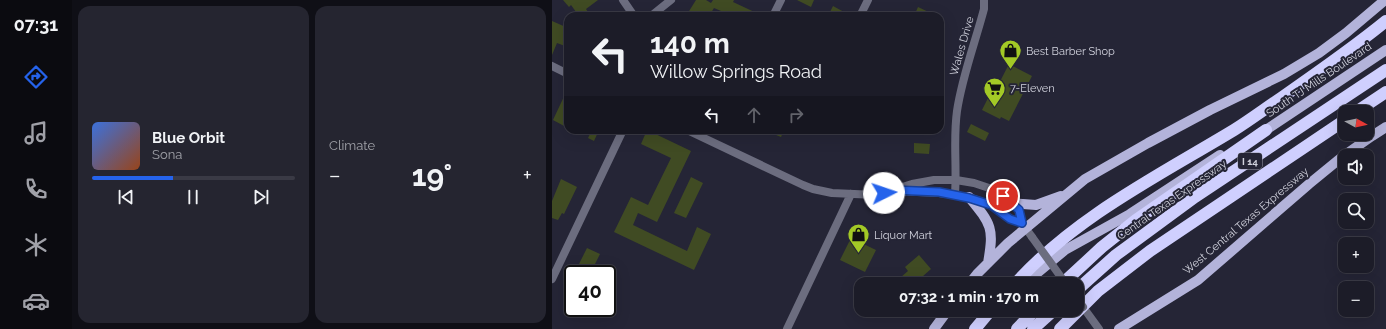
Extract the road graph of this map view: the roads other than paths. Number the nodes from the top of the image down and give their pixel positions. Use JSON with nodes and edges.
{"nodes":[{"id":1,"x":623,"y":0,"type":"edge"},
{"id":2,"x":670,"y":0,"type":"edge"},
{"id":3,"x":781,"y":0,"type":"edge"},
{"id":4,"x":868,"y":0,"type":"edge"},
{"id":5,"x":984,"y":0,"type":"edge"},
{"id":6,"x":1385,"y":0,"type":"edge"},
{"id":7,"x":631,"y":12,"type":"edge"},
{"id":8,"x":656,"y":12,"type":"edge"},
{"id":9,"x":775,"y":12,"type":"edge"},
{"id":10,"x":862,"y":12,"type":"edge"},
{"id":11,"x":1386,"y":21,"type":"edge"},
{"id":12,"x":1385,"y":51,"type":"edge"},
{"id":13,"x":552,"y":66,"type":"edge"},
{"id":14,"x":1386,"y":70,"type":"edge"},
{"id":15,"x":564,"y":72,"type":"edge"},
{"id":16,"x":1386,"y":92,"type":"edge"},
{"id":17,"x":1366,"y":105,"type":"edge"},
{"id":18,"x":1338,"y":125,"type":"edge"},
{"id":19,"x":1386,"y":127,"type":"edge"},
{"id":20,"x":1266,"y":130,"type":"junction"},
{"id":21,"x":621,"y":134,"type":"edge"},
{"id":22,"x":696,"y":134,"type":"edge"},
{"id":23,"x":956,"y":180,"type":"junction"},
{"id":24,"x":893,"y":190,"type":"junction"},
{"id":25,"x":851,"y":194,"type":"junction"},
{"id":26,"x":955,"y":194,"type":"junction"},
{"id":27,"x":1067,"y":194,"type":"junction"},
{"id":28,"x":969,"y":198,"type":"junction"},
{"id":29,"x":1010,"y":203,"type":"junction"},
{"id":30,"x":1027,"y":230,"type":"junction"},
{"id":31,"x":988,"y":264,"type":"junction"},
{"id":32,"x":976,"y":277,"type":"edge"},
{"id":33,"x":1021,"y":277,"type":"edge"},
{"id":34,"x":1032,"y":277,"type":"edge"},
{"id":35,"x":1061,"y":277,"type":"edge"},
{"id":36,"x":1070,"y":277,"type":"edge"},
{"id":37,"x":552,"y":279,"type":"edge"},
{"id":38,"x":1084,"y":284,"type":"edge"},
{"id":39,"x":1084,"y":308,"type":"edge"},
{"id":40,"x":943,"y":317,"type":"edge"},
{"id":41,"x":985,"y":317,"type":"edge"},
{"id":42,"x":989,"y":317,"type":"edge"},
{"id":43,"x":1028,"y":317,"type":"edge"},
{"id":44,"x":1046,"y":317,"type":"edge"},
{"id":45,"x":787,"y":329,"type":"edge"},
{"id":46,"x":934,"y":329,"type":"edge"},
{"id":47,"x":976,"y":329,"type":"edge"},
{"id":48,"x":1016,"y":329,"type":"edge"},
{"id":49,"x":1033,"y":329,"type":"edge"},
{"id":50,"x":1060,"y":329,"type":"edge"},
{"id":51,"x":1099,"y":329,"type":"edge"},
{"id":52,"x":1119,"y":329,"type":"edge"}],
"edges":[{"from":1,"to":7,"type":"street"},
{"from":2,"to":8,"type":"street"},
{"from":3,"to":9,"type":"street"},
{"from":4,"to":10,"type":"street"},
{"from":5,"to":23,"type":"street","name":"Wales Drive"},
{"from":6,"to":27,"type":"main road"},
{"from":11,"to":33,"type":"highway"},
{"from":12,"to":20,"type":"main road","name":"South TJ Mills Boulevard"},
{"from":13,"to":15,"type":"street"},
{"from":14,"to":38,"type":"highway","name":"Central Texas Expressway","number":"I 14"},
{"from":16,"to":17,"type":"highway"},
{"from":18,"to":50,"type":"highway","number":"I 14"},
{"from":19,"to":52,"type":"main road","name":"West Central Texas Expressway"},
{"from":20,"to":34,"type":"main road","name":"South TJ Mills Boulevard"},
{"from":20,"to":36,"type":"highway"},
{"from":21,"to":37,"type":"street"},
{"from":22,"to":25,"type":"street"},
{"from":23,"to":24,"type":"street"},
{"from":23,"to":26,"type":"street","name":"Wales Drive"},
{"from":23,"to":29,"type":"street"},
{"from":24,"to":25,"type":"street"},
{"from":24,"to":26,"type":"street"},
{"from":25,"to":45,"type":"street"},
{"from":26,"to":28,"type":"street"},
{"from":27,"to":29,"type":"main road"},
{"from":27,"to":30,"type":"main road"},
{"from":28,"to":30,"type":"street"},
{"from":28,"to":31,"type":"main road"},
{"from":29,"to":30,"type":"street"},
{"from":30,"to":31,"type":"main road"},
{"from":30,"to":35,"type":"street","bridge":true},
{"from":31,"to":32,"type":"main road"},
{"from":39,"to":51,"type":"street","bridge":true},
{"from":40,"to":46,"type":"main road"},
{"from":41,"to":47,"type":"highway"},
{"from":42,"to":47,"type":"main road"},
{"from":43,"to":48,"type":"highway"},
{"from":44,"to":49,"type":"highway"}]}
